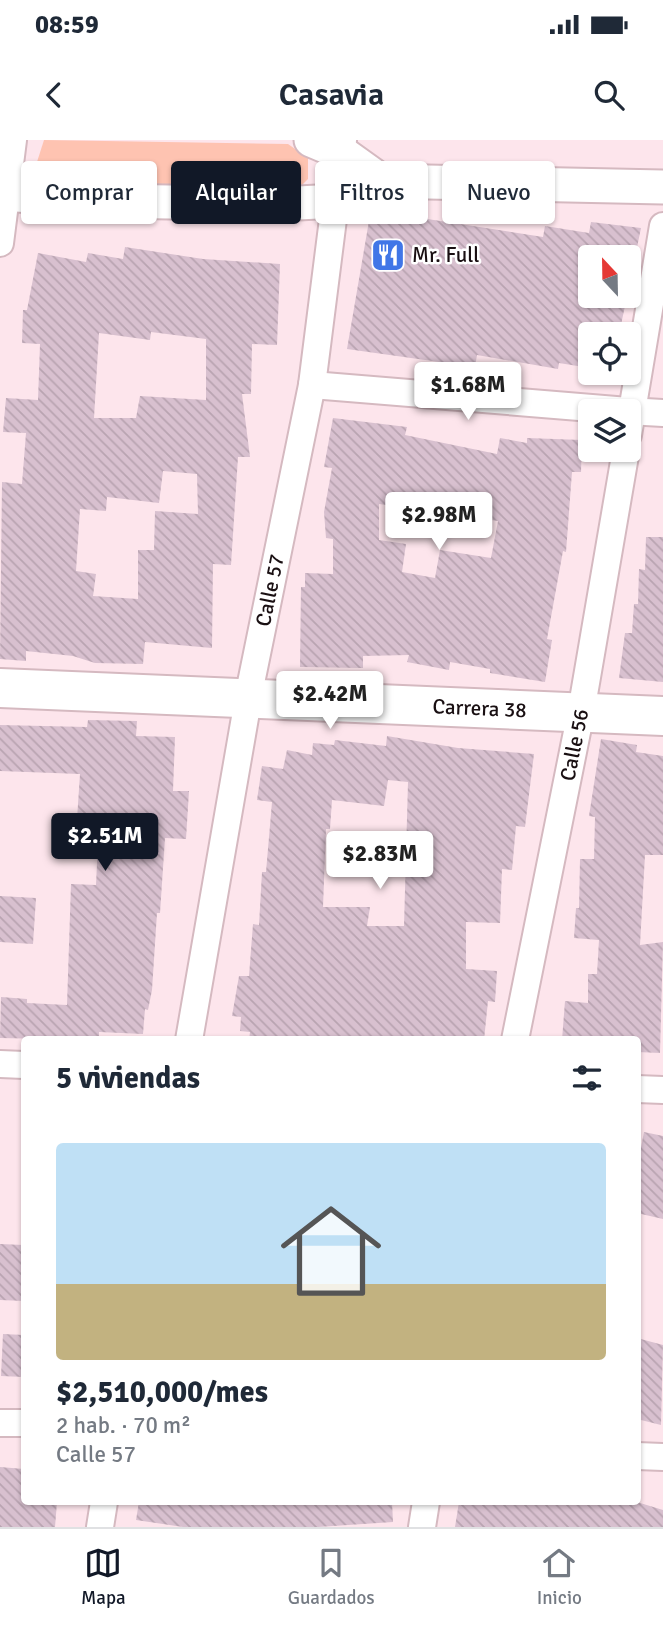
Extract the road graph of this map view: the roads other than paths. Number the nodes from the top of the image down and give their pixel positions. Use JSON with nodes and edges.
{"nodes":[{"id":1,"x":13,"y":140,"type":"edge"},
{"id":2,"x":311,"y":140,"type":"edge"},
{"id":3,"x":342,"y":146,"type":"edge"},
{"id":4,"x":359,"y":161,"type":"edge"},
{"id":5,"x":428,"y":182,"type":"edge"},
{"id":6,"x":663,"y":187,"type":"edge"},
{"id":7,"x":4,"y":194,"type":"edge"},
{"id":8,"x":315,"y":202,"type":"edge"},
{"id":9,"x":334,"y":224,"type":"edge"},
{"id":10,"x":663,"y":226,"type":"edge"},
{"id":11,"x":0,"y":243,"type":"edge"},
{"id":12,"x":312,"y":386,"type":"junction"},
{"id":13,"x":632,"y":399,"type":"edge"},
{"id":14,"x":578,"y":412,"type":"edge"},
{"id":15,"x":663,"y":413,"type":"edge"},
{"id":16,"x":641,"y":416,"type":"edge"},
{"id":17,"x":624,"y":462,"type":"edge"},
{"id":18,"x":0,"y":688,"type":"edge"},
{"id":19,"x":248,"y":698,"type":"junction"},
{"id":20,"x":581,"y":712,"type":"junction"},
{"id":21,"x":663,"y":716,"type":"edge"},
{"id":22,"x":190,"y":1036,"type":"edge"},
{"id":23,"x":515,"y":1036,"type":"edge"},
{"id":24,"x":0,"y":1064,"type":"edge"},
{"id":25,"x":21,"y":1065,"type":"edge"},
{"id":26,"x":641,"y":1089,"type":"edge"},
{"id":27,"x":663,"y":1090,"type":"edge"},
{"id":28,"x":0,"y":1423,"type":"edge"},
{"id":29,"x":21,"y":1423,"type":"edge"},
{"id":30,"x":641,"y":1456,"type":"edge"},
{"id":31,"x":663,"y":1457,"type":"edge"},
{"id":32,"x":104,"y":1505,"type":"edge"},
{"id":33,"x":426,"y":1505,"type":"edge"},
{"id":34,"x":100,"y":1527,"type":"edge"},
{"id":35,"x":422,"y":1527,"type":"edge"}],
"edges":[{"from":1,"to":7,"type":"street"},
{"from":2,"to":3,"type":"street"},
{"from":3,"to":4,"type":"street"},
{"from":5,"to":6,"type":"street"},
{"from":7,"to":8,"type":"street"},
{"from":7,"to":11,"type":"street"},
{"from":9,"to":12,"type":"street","name":"Calle 57"},
{"from":10,"to":13,"type":"street"},
{"from":12,"to":14,"type":"street"},
{"from":12,"to":19,"type":"street","name":"Calle 57"},
{"from":15,"to":16,"type":"street"},
{"from":17,"to":20,"type":"street","name":"Calle 56"},
{"from":18,"to":19,"type":"main road","name":"Carrera 38"},
{"from":19,"to":20,"type":"main road","name":"Carrera 38"},
{"from":19,"to":22,"type":"street","name":"Calle 57"},
{"from":20,"to":21,"type":"main road","name":"Carrera 38"},
{"from":20,"to":23,"type":"street","name":"Calle 56"},
{"from":24,"to":25,"type":"street"},
{"from":26,"to":27,"type":"street"},
{"from":28,"to":29,"type":"street"},
{"from":30,"to":31,"type":"street"},
{"from":32,"to":34,"type":"street"},
{"from":33,"to":35,"type":"street"}]}
